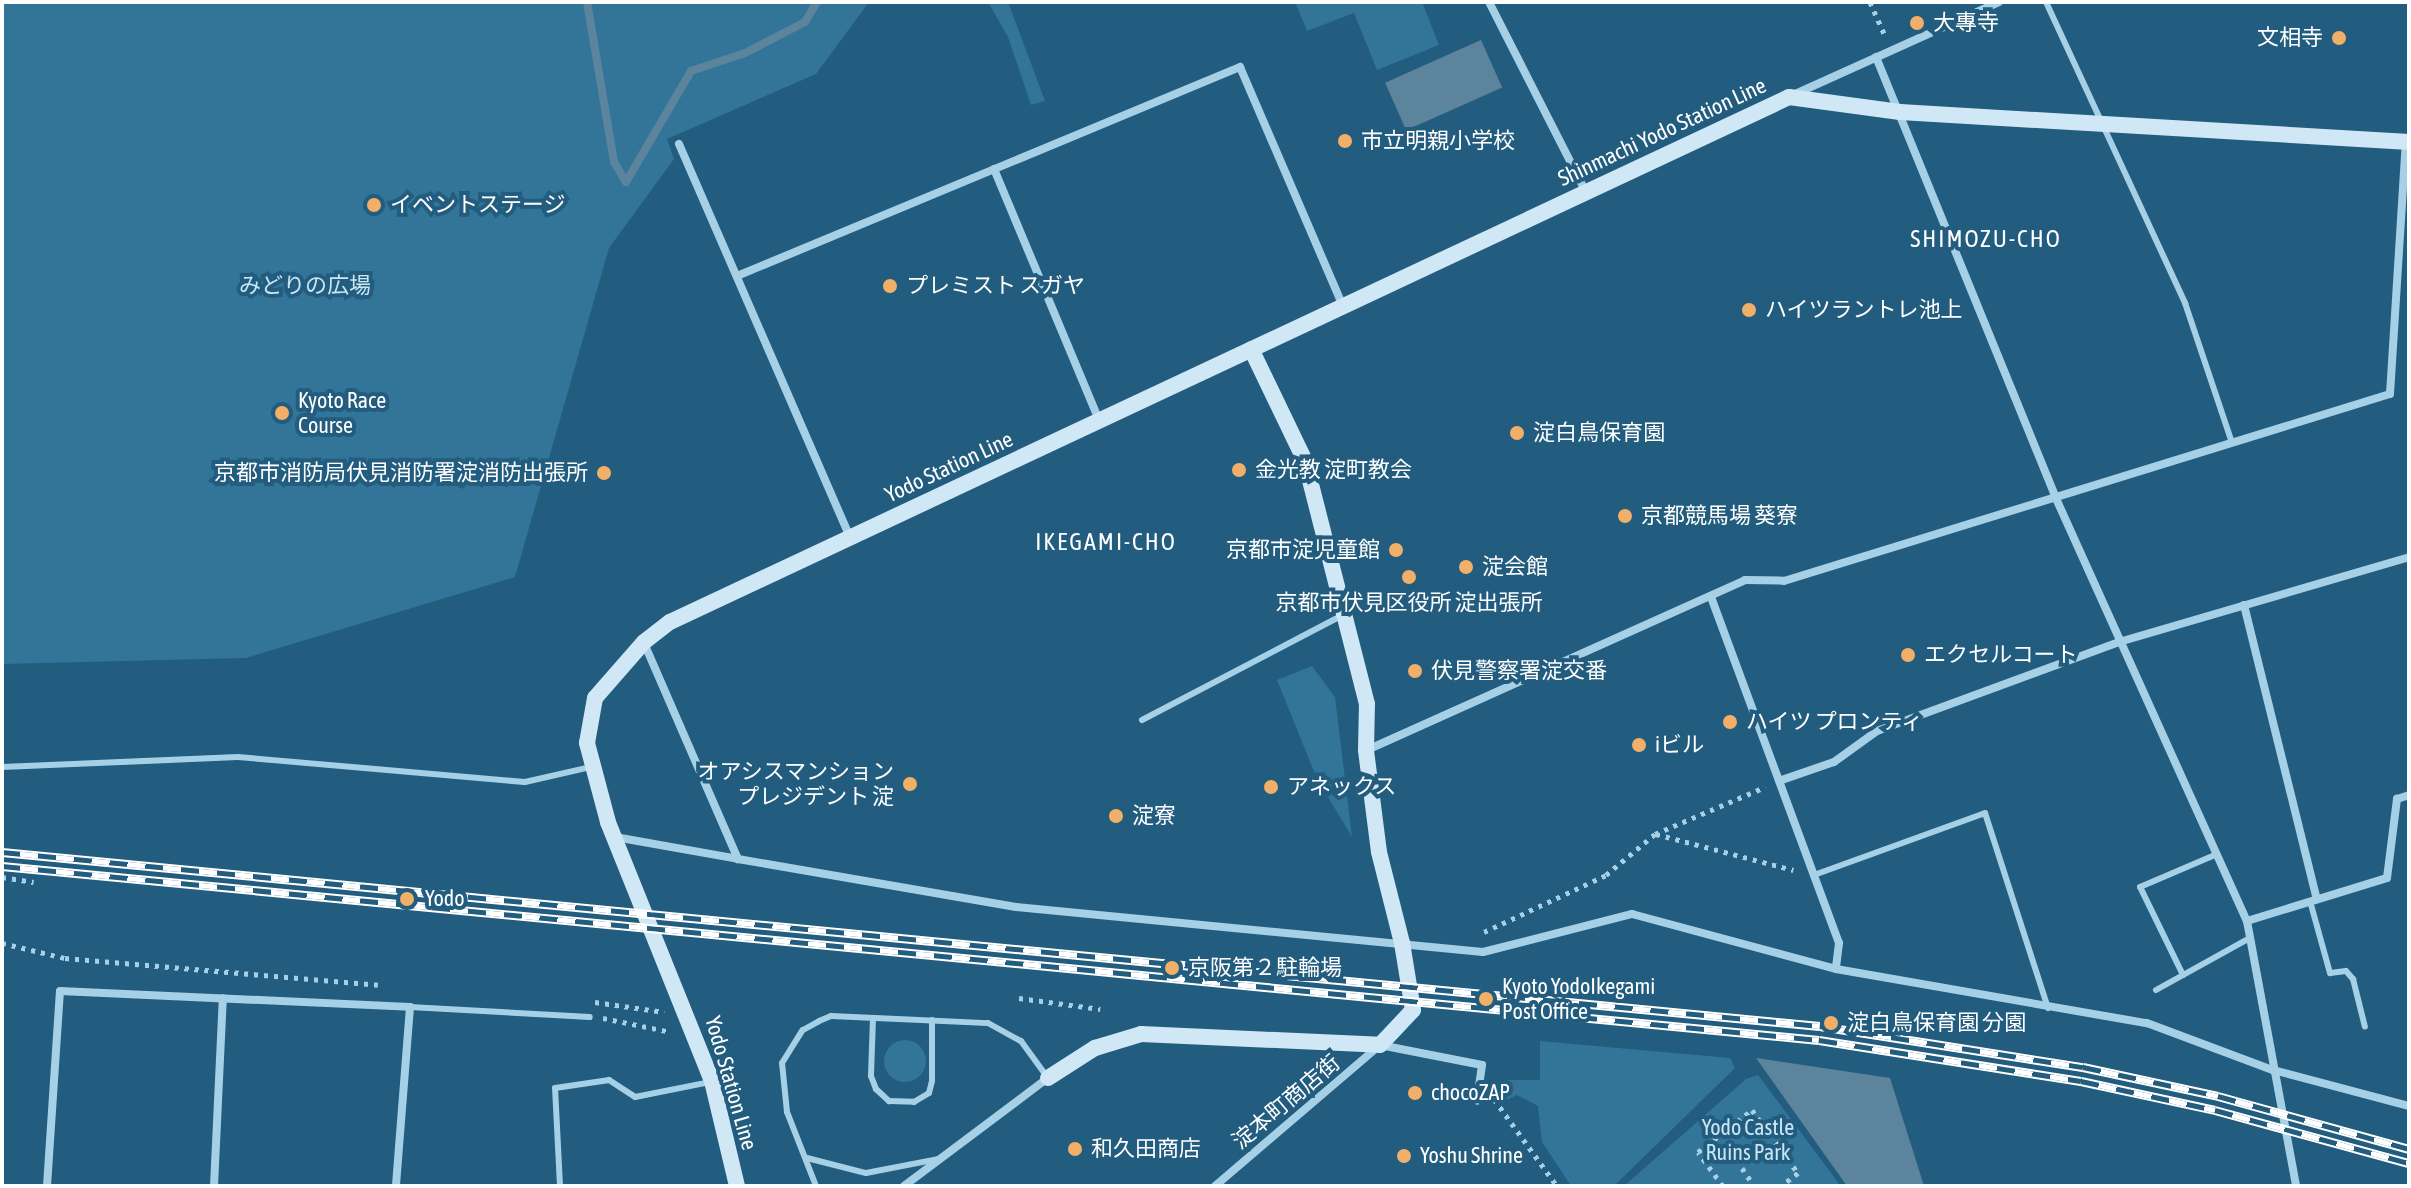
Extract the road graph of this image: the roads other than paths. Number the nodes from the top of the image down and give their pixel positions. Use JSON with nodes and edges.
{"nodes":[{"id":1,"x":1489,"y":2,"type":"edge"},
{"id":2,"x":1999,"y":2,"type":"edge"},
{"id":3,"x":2046,"y":2,"type":"edge"},
{"id":4,"x":1876,"y":57,"type":"junction"},
{"id":5,"x":1789,"y":97,"type":"junction"},
{"id":6,"x":1900,"y":112,"type":"junction"},
{"id":7,"x":2103,"y":120,"type":"junction"},
{"id":8,"x":2408,"y":142,"type":"edge"},
{"id":9,"x":679,"y":144,"type":"dead end"},
{"id":10,"x":994,"y":169,"type":"junction"},
{"id":11,"x":1586,"y":192,"type":"junction"},
{"id":12,"x":737,"y":276,"type":"junction"},
{"id":13,"x":1343,"y":306,"type":"junction"},
{"id":14,"x":1251,"y":349,"type":"junction"},
{"id":15,"x":1099,"y":421,"type":"junction"},
{"id":16,"x":2231,"y":440,"type":"junction"},
{"id":17,"x":2054,"y":494,"type":"junction"},
{"id":18,"x":850,"y":537,"type":"junction"},
{"id":19,"x":2409,"y":557,"type":"edge"},
{"id":20,"x":1711,"y":597,"type":"junction"},
{"id":21,"x":2244,"y":605,"type":"junction"},
{"id":22,"x":1341,"y":616,"type":"junction"},
{"id":23,"x":644,"y":642,"type":"junction"},
{"id":24,"x":2119,"y":642,"type":"junction"},
{"id":25,"x":1142,"y":720,"type":"dead end"},
{"id":26,"x":1366,"y":750,"type":"junction"},
{"id":27,"x":2,"y":767,"type":"edge"},
{"id":28,"x":593,"y":767,"type":"junction"},
{"id":29,"x":1779,"y":781,"type":"junction"},
{"id":30,"x":2409,"y":795,"type":"edge"},
{"id":31,"x":614,"y":837,"type":"junction"},
{"id":32,"x":2217,"y":854,"type":"junction"},
{"id":33,"x":738,"y":859,"type":"junction"},
{"id":34,"x":1814,"y":875,"type":"junction"},
{"id":35,"x":2314,"y":900,"type":"junction"},
{"id":36,"x":2247,"y":921,"type":"junction"},
{"id":37,"x":2250,"y":938,"type":"junction"},
{"id":38,"x":1402,"y":943,"type":"junction"},
{"id":39,"x":1836,"y":969,"type":"junction"},
{"id":40,"x":2183,"y":975,"type":"junction"},
{"id":41,"x":2156,"y":990,"type":"dead end"},
{"id":42,"x":223,"y":998,"type":"junction"},
{"id":43,"x":410,"y":1007,"type":"junction"},
{"id":44,"x":2048,"y":1008,"type":"junction"},
{"id":45,"x":590,"y":1017,"type":"dead end"},
{"id":46,"x":873,"y":1018,"type":"junction"},
{"id":47,"x":932,"y":1020,"type":"junction"},
{"id":48,"x":2365,"y":1027,"type":"dead end"},
{"id":49,"x":1380,"y":1045,"type":"junction"},
{"id":50,"x":2273,"y":1070,"type":"junction"},
{"id":51,"x":1048,"y":1078,"type":"junction"},
{"id":52,"x":712,"y":1081,"type":"junction"},
{"id":53,"x":1478,"y":1096,"type":"road end"},
{"id":54,"x":2409,"y":1106,"type":"edge"},
{"id":55,"x":807,"y":1158,"type":"junction"},
{"id":56,"x":938,"y":1159,"type":"junction"},
{"id":57,"x":47,"y":1186,"type":"edge"},
{"id":58,"x":214,"y":1186,"type":"edge"},
{"id":59,"x":396,"y":1186,"type":"edge"},
{"id":60,"x":560,"y":1186,"type":"edge"},
{"id":61,"x":737,"y":1186,"type":"edge"},
{"id":62,"x":816,"y":1186,"type":"edge"},
{"id":63,"x":904,"y":1186,"type":"edge"},
{"id":64,"x":1215,"y":1186,"type":"edge"},
{"id":65,"x":2296,"y":1186,"type":"edge"}],
"edges":[{"from":1,"to":11,"type":"street"},
{"from":2,"to":4,"type":"street"},
{"from":3,"to":7,"type":"lane"},
{"from":4,"to":5,"type":"street"},
{"from":4,"to":6,"type":"street"},
{"from":5,"to":6,"type":"main road","name":"Shinmachi Yodo Station Line"},
{"from":5,"to":11,"type":"main road","name":"Shinmachi Yodo Station Line"},
{"from":6,"to":7,"type":"main road","name":"Shinmachi Yodo Station Line"},
{"from":6,"to":17,"type":"street"},
{"from":7,"to":8,"type":"main road","name":"Shinmachi Yodo Station Line"},
{"from":7,"to":16,"type":"lane"},
{"from":8,"to":16,"type":"street"},
{"from":9,"to":12,"type":"street"},
{"from":10,"to":12,"type":"street"},
{"from":10,"to":13,"type":"street"},
{"from":10,"to":15,"type":"street"},
{"from":11,"to":13,"type":"main road","name":"Shinmachi Yodo Station Line"},
{"from":12,"to":18,"type":"street"},
{"from":13,"to":14,"type":"main road","name":"Shinmachi Yodo Station Line"},
{"from":14,"to":15,"type":"main road","name":"Yodo Station Line"},
{"from":14,"to":22,"type":"main road"},
{"from":15,"to":18,"type":"main road","name":"Yodo Station Line"},
{"from":16,"to":17,"type":"street"},
{"from":17,"to":20,"type":"street"},
{"from":17,"to":24,"type":"street"},
{"from":18,"to":23,"type":"main road","name":"Yodo Station Line"},
{"from":19,"to":21,"type":"street"},
{"from":20,"to":26,"type":"street"},
{"from":20,"to":29,"type":"street"},
{"from":21,"to":24,"type":"street"},
{"from":21,"to":35,"type":"street"},
{"from":22,"to":25,"type":"lane"},
{"from":22,"to":26,"type":"main road"},
{"from":23,"to":28,"type":"main road","name":"Yodo Station Line"},
{"from":23,"to":33,"type":"street"},
{"from":24,"to":29,"type":"street"},
{"from":24,"to":32,"type":"street"},
{"from":26,"to":38,"type":"main road"},
{"from":27,"to":28,"type":"lane"},
{"from":28,"to":31,"type":"main road","name":"Yodo Station Line"},
{"from":29,"to":34,"type":"street"},
{"from":30,"to":35,"type":"street"},
{"from":31,"to":33,"type":"street"},
{"from":31,"to":52,"type":"main road","name":"Yodo Station Line"},
{"from":32,"to":36,"type":"street"},
{"from":32,"to":40,"type":"lane"},
{"from":33,"to":38,"type":"street"},
{"from":34,"to":39,"type":"street"},
{"from":34,"to":44,"type":"lane"},
{"from":35,"to":36,"type":"street"},
{"from":35,"to":48,"type":"lane"},
{"from":36,"to":37,"type":"street"},
{"from":37,"to":40,"type":"lane"},
{"from":37,"to":50,"type":"street"},
{"from":38,"to":39,"type":"street"},
{"from":38,"to":49,"type":"main road"},
{"from":39,"to":44,"type":"street"},
{"from":40,"to":41,"type":"lane"},
{"from":42,"to":43,"type":"street"},
{"from":42,"to":57,"type":"street"},
{"from":42,"to":58,"type":"street"},
{"from":43,"to":45,"type":"lane"},
{"from":43,"to":59,"type":"street"},
{"from":44,"to":50,"type":"street"},
{"from":46,"to":47,"type":"lane"},
{"from":46,"to":47,"type":"lane"},
{"from":46,"to":55,"type":"lane"},
{"from":47,"to":51,"type":"lane"},
{"from":49,"to":51,"type":"main road"},
{"from":49,"to":53,"type":"street"},
{"from":49,"to":64,"type":"street","name":"淀本町商店街"},
{"from":50,"to":54,"type":"street"},
{"from":50,"to":65,"type":"street"},
{"from":51,"to":56,"type":"street"},
{"from":52,"to":60,"type":"lane"},
{"from":52,"to":61,"type":"main road","name":"Yodo Station Line"},
{"from":55,"to":56,"type":"lane"},
{"from":55,"to":62,"type":"lane"},
{"from":56,"to":63,"type":"street"}]}
